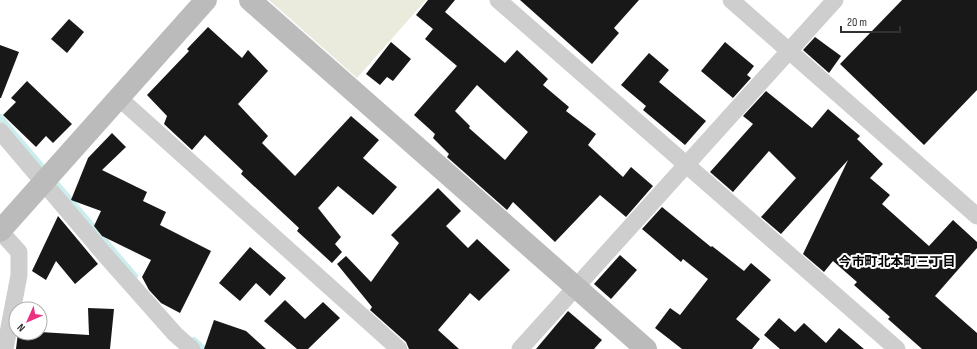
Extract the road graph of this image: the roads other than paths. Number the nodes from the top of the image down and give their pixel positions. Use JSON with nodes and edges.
{"nodes":[{"id":1,"x":206,"y":0,"type":"edge"},
{"id":2,"x":250,"y":0,"type":"edge"},
{"id":3,"x":498,"y":0,"type":"edge"},
{"id":4,"x":731,"y":0,"type":"edge"},
{"id":5,"x":835,"y":0,"type":"edge"},
{"id":6,"x":790,"y":51,"type":"junction"},
{"id":7,"x":119,"y":98,"type":"junction"},
{"id":8,"x":0,"y":131,"type":"edge"},
{"id":9,"x":687,"y":165,"type":"junction"},
{"id":10,"x":44,"y":183,"type":"junction"},
{"id":11,"x":977,"y":216,"type":"edge"},
{"id":12,"x":0,"y":231,"type":"edge"},
{"id":13,"x":575,"y":287,"type":"junction"},
{"id":14,"x":5,"y":349,"type":"edge"},
{"id":15,"x":192,"y":349,"type":"edge"},
{"id":16,"x":399,"y":349,"type":"edge"},
{"id":17,"x":520,"y":349,"type":"edge"},
{"id":18,"x":646,"y":349,"type":"edge"},
{"id":19,"x":897,"y":349,"type":"edge"}],
"edges":[{"from":1,"to":7,"type":"street"},
{"from":2,"to":13,"type":"street"},
{"from":3,"to":9,"type":"street"},
{"from":4,"to":6,"type":"street"},
{"from":5,"to":6,"type":"street"},
{"from":6,"to":9,"type":"street"},
{"from":6,"to":11,"type":"street"},
{"from":7,"to":10,"type":"street"},
{"from":7,"to":16,"type":"street"},
{"from":8,"to":10,"type":"street"},
{"from":9,"to":13,"type":"street"},
{"from":9,"to":19,"type":"street"},
{"from":10,"to":12,"type":"street"},
{"from":10,"to":15,"type":"street"},
{"from":12,"to":14,"type":"street"},
{"from":13,"to":17,"type":"street"},
{"from":13,"to":18,"type":"street"}]}
